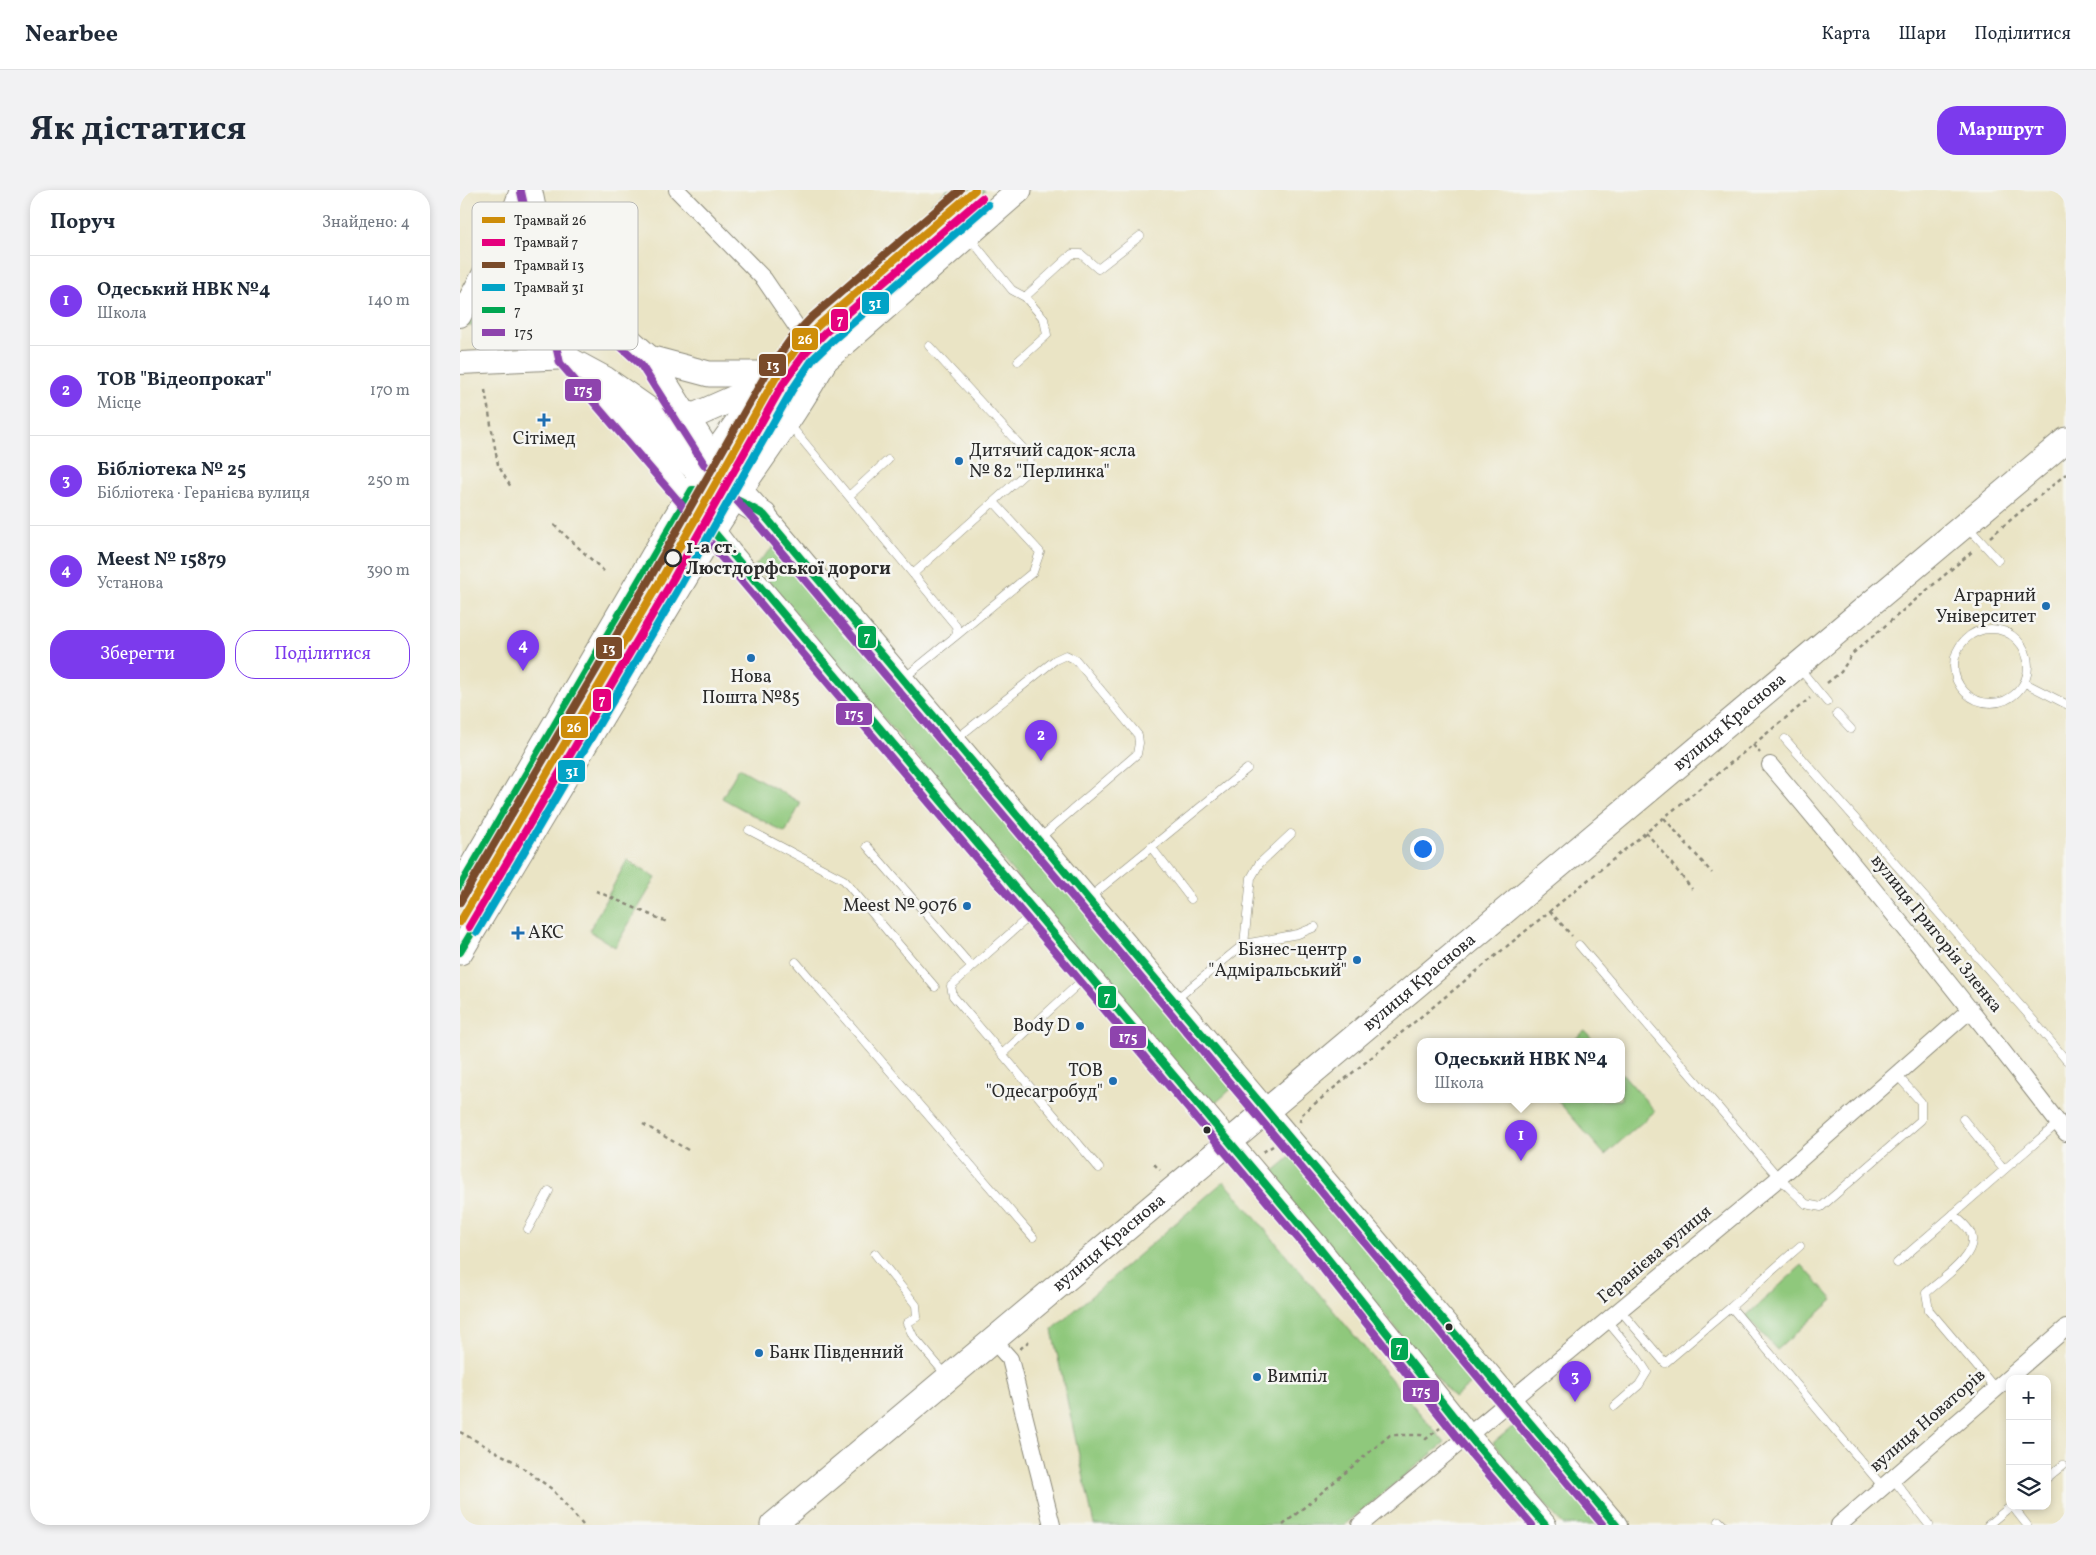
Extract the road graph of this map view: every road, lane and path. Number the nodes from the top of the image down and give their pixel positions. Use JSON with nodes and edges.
{"nodes":[{"id":1,"x":521,"y":190,"type":"edge"},
{"id":2,"x":678,"y":190,"type":"edge"},
{"id":3,"x":1019,"y":190,"type":"edge"},
{"id":4,"x":517,"y":202,"type":"edge"},
{"id":5,"x":968,"y":236,"type":"junction"},
{"id":6,"x":1140,"y":236,"type":"dead end"},
{"id":7,"x":472,"y":294,"type":"edge"},
{"id":8,"x":1025,"y":297,"type":"junction"},
{"id":9,"x":460,"y":316,"type":"edge"},
{"id":10,"x":929,"y":346,"type":"dead end"},
{"id":11,"x":638,"y":348,"type":"edge"},
{"id":12,"x":567,"y":350,"type":"edge"},
{"id":13,"x":569,"y":358,"type":"junction"},
{"id":14,"x":649,"y":358,"type":"junction"},
{"id":15,"x":822,"y":361,"type":"junction"},
{"id":16,"x":1018,"y":361,"type":"dead end"},
{"id":17,"x":460,"y":363,"type":"edge"},
{"id":18,"x":786,"y":374,"type":"junction"},
{"id":19,"x":485,"y":390,"type":"dead end"},
{"id":20,"x":601,"y":394,"type":"joint"},
{"id":21,"x":659,"y":415,"type":"junction"},
{"id":22,"x":687,"y":416,"type":"junction"},
{"id":23,"x":787,"y":421,"type":"junction"},
{"id":24,"x":2066,"y":440,"type":"edge"},
{"id":25,"x":888,"y":460,"type":"dead end"},
{"id":26,"x":2066,"y":474,"type":"edge"},
{"id":27,"x":698,"y":480,"type":"junction"},
{"id":28,"x":512,"y":489,"type":"dead end"},
{"id":29,"x":737,"y":492,"type":"junction"},
{"id":30,"x":849,"y":496,"type":"junction"},
{"id":31,"x":994,"y":502,"type":"junction"},
{"id":32,"x":764,"y":515,"type":"joint"},
{"id":33,"x":554,"y":525,"type":"dead end"},
{"id":34,"x":1965,"y":525,"type":"junction"},
{"id":35,"x":713,"y":531,"type":"junction"},
{"id":36,"x":1982,"y":543,"type":"junction"},
{"id":37,"x":1998,"y":560,"type":"dead end"},
{"id":38,"x":606,"y":573,"type":"dead end"},
{"id":39,"x":913,"y":574,"type":"junction"},
{"id":40,"x":957,"y":635,"type":"junction"},
{"id":41,"x":1797,"y":666,"type":"junction"},
{"id":42,"x":902,"y":679,"type":"junction"},
{"id":43,"x":2025,"y":683,"type":"junction"},
{"id":44,"x":1818,"y":691,"type":"junction"},
{"id":45,"x":1828,"y":702,"type":"dead end"},
{"id":46,"x":2066,"y":704,"type":"edge"},
{"id":47,"x":1837,"y":714,"type":"dead end"},
{"id":48,"x":1850,"y":729,"type":"dead end"},
{"id":49,"x":1785,"y":739,"type":"dead end"},
{"id":50,"x":955,"y":740,"type":"junction"},
{"id":51,"x":1770,"y":765,"type":"dead end"},
{"id":52,"x":1247,"y":769,"type":"dead end"},
{"id":53,"x":1664,"y":818,"type":"junction"},
{"id":54,"x":748,"y":830,"type":"dead end"},
{"id":55,"x":1646,"y":832,"type":"junction"},
{"id":56,"x":1291,"y":834,"type":"dead end"},
{"id":57,"x":1038,"y":840,"type":"junction"},
{"id":58,"x":868,"y":846,"type":"dead end"},
{"id":59,"x":1151,"y":847,"type":"junction"},
{"id":60,"x":1712,"y":873,"type":"dead end"},
{"id":61,"x":460,"y":887,"type":"edge"},
{"id":62,"x":1692,"y":889,"type":"dead end"},
{"id":63,"x":596,"y":891,"type":"dead end"},
{"id":64,"x":1088,"y":899,"type":"junction"},
{"id":65,"x":1191,"y":899,"type":"dead end"},
{"id":66,"x":1550,"y":910,"type":"junction"},
{"id":67,"x":1035,"y":912,"type":"junction"},
{"id":68,"x":667,"y":922,"type":"dead end"},
{"id":69,"x":1315,"y":926,"type":"dead end"},
{"id":70,"x":1244,"y":944,"type":"junction"},
{"id":71,"x":1579,"y":945,"type":"joint"},
{"id":72,"x":460,"y":952,"type":"edge"},
{"id":73,"x":796,"y":962,"type":"dead end"},
{"id":74,"x":972,"y":967,"type":"junction"},
{"id":75,"x":1088,"y":975,"type":"junction"},
{"id":76,"x":935,"y":987,"type":"dead end"},
{"id":77,"x":1174,"y":1001,"type":"junction"},
{"id":78,"x":1971,"y":1009,"type":"junction"},
{"id":79,"x":1002,"y":1054,"type":"junction"},
{"id":80,"x":2066,"y":1060,"type":"edge"},
{"id":81,"x":1896,"y":1074,"type":"junction"},
{"id":82,"x":1267,"y":1111,"type":"junction"},
{"id":83,"x":1963,"y":1119,"type":"dead end"},
{"id":84,"x":642,"y":1124,"type":"dead end"},
{"id":85,"x":2062,"y":1128,"type":"edge"},
{"id":86,"x":1289,"y":1137,"type":"junction"},
{"id":87,"x":1229,"y":1141,"type":"junction"},
{"id":88,"x":688,"y":1150,"type":"dead end"},
{"id":89,"x":1154,"y":1164,"type":"dead end"},
{"id":90,"x":1099,"y":1168,"type":"dead end"},
{"id":91,"x":1160,"y":1170,"type":"dead end"},
{"id":92,"x":2004,"y":1170,"type":"junction"},
{"id":93,"x":1779,"y":1178,"type":"junction"},
{"id":94,"x":549,"y":1191,"type":"dead end"},
{"id":95,"x":1953,"y":1214,"type":"junction"},
{"id":96,"x":528,"y":1229,"type":"dead end"},
{"id":97,"x":1033,"y":1237,"type":"dead end"},
{"id":98,"x":1800,"y":1246,"type":"dead end"},
{"id":99,"x":875,"y":1254,"type":"dead end"},
{"id":100,"x":1897,"y":1263,"type":"dead end"},
{"id":101,"x":1731,"y":1307,"type":"junction"},
{"id":102,"x":1620,"y":1310,"type":"junction"},
{"id":103,"x":1607,"y":1321,"type":"junction"},
{"id":104,"x":2066,"y":1328,"type":"edge"},
{"id":105,"x":993,"y":1340,"type":"junction"},
{"id":106,"x":948,"y":1378,"type":"junction"},
{"id":107,"x":1996,"y":1389,"type":"junction"},
{"id":108,"x":1511,"y":1401,"type":"junction"},
{"id":109,"x":1615,"y":1406,"type":"dead end"},
{"id":110,"x":1440,"y":1428,"type":"dead end"},
{"id":111,"x":460,"y":1432,"type":"edge"},
{"id":112,"x":1469,"y":1436,"type":"junction"},
{"id":113,"x":2063,"y":1465,"type":"dead end"},
{"id":114,"x":2051,"y":1475,"type":"edge"},
{"id":115,"x":1888,"y":1482,"type":"junction"},
{"id":116,"x":2007,"y":1510,"type":"edge"},
{"id":117,"x":2015,"y":1510,"type":"edge"},
{"id":118,"x":1367,"y":1523,"type":"edge"},
{"id":119,"x":583,"y":1525,"type":"edge"},
{"id":120,"x":773,"y":1525,"type":"edge"},
{"id":121,"x":1052,"y":1525,"type":"edge"},
{"id":122,"x":1283,"y":1525,"type":"edge"},
{"id":123,"x":1545,"y":1525,"type":"edge"},
{"id":124,"x":1616,"y":1525,"type":"edge"},
{"id":125,"x":1839,"y":1525,"type":"edge"},
{"id":126,"x":1928,"y":1525,"type":"edge"},
{"id":127,"x":1988,"y":1525,"type":"edge"},
{"id":128,"x":2027,"y":1525,"type":"edge"}],
"edges":[{"from":1,"to":4,"type":"main road"},
{"from":2,"to":15,"type":"street"},
{"from":3,"to":5,"type":"main road"},
{"from":5,"to":8,"type":"lane"},
{"from":5,"to":15,"type":"main road"},
{"from":6,"to":8,"type":"lane"},
{"from":7,"to":9,"type":"main road"},
{"from":8,"to":16,"type":"lane"},
{"from":10,"to":31,"type":"lane"},
{"from":11,"to":14,"type":"main road"},
{"from":12,"to":13,"type":"main road"},
{"from":13,"to":17,"type":"main road"},
{"from":13,"to":20,"type":"main road"},
{"from":13,"to":21,"type":"main road"},
{"from":14,"to":18,"type":"main road"},
{"from":14,"to":22,"type":"main road"},
{"from":15,"to":18,"type":"main road"},
{"from":15,"to":23,"type":"main road"},
{"from":18,"to":22,"type":"main road"},
{"from":18,"to":27,"type":"main road"},
{"from":19,"to":28,"type":"path"},
{"from":20,"to":27,"type":"main road"},
{"from":21,"to":22,"type":"main road"},
{"from":21,"to":27,"type":"main road"},
{"from":22,"to":27,"type":"main road"},
{"from":23,"to":29,"type":"main road"},
{"from":23,"to":30,"type":"lane"},
{"from":24,"to":34,"type":"main road","name":"вулиця Краснова"},
{"from":25,"to":30,"type":"lane"},
{"from":26,"to":36,"type":"path"},
{"from":27,"to":29,"type":"main road"},
{"from":27,"to":29,"type":"main road"},
{"from":27,"to":35,"type":"main road"},
{"from":27,"to":61,"type":"main road"},
{"from":29,"to":32,"type":"main road"},
{"from":29,"to":35,"type":"main road"},
{"from":30,"to":39,"type":"lane"},
{"from":31,"to":39,"type":"lane"},
{"from":31,"to":40,"type":"lane"},
{"from":32,"to":42,"type":"main road"},
{"from":33,"to":38,"type":"path"},
{"from":34,"to":36,"type":"lane"},
{"from":34,"to":41,"type":"main road","name":"вулиця Краснова"},
{"from":35,"to":67,"type":"main road"},
{"from":35,"to":72,"type":"main road"},
{"from":36,"to":37,"type":"lane"},
{"from":36,"to":44,"type":"path"},
{"from":39,"to":40,"type":"lane"},
{"from":40,"to":42,"type":"lane"},
{"from":41,"to":44,"type":"lane"},
{"from":41,"to":82,"type":"main road","name":"вулиця Краснова"},
{"from":42,"to":50,"type":"main road"},
{"from":43,"to":43,"type":"lane"},
{"from":43,"to":46,"type":"lane"},
{"from":44,"to":45,"type":"lane"},
{"from":44,"to":53,"type":"path"},
{"from":47,"to":48,"type":"lane"},
{"from":49,"to":80,"type":"lane"},
{"from":50,"to":57,"type":"main road"},
{"from":50,"to":57,"type":"lane"},
{"from":51,"to":78,"type":"street","name":"вулиця Григорія Зленка"},
{"from":52,"to":59,"type":"lane"},
{"from":53,"to":55,"type":"path"},
{"from":53,"to":60,"type":"path"},
{"from":54,"to":76,"type":"lane"},
{"from":55,"to":62,"type":"path"},
{"from":55,"to":66,"type":"path"},
{"from":56,"to":70,"type":"lane"},
{"from":57,"to":64,"type":"main road"},
{"from":58,"to":74,"type":"lane"},
{"from":59,"to":64,"type":"lane"},
{"from":59,"to":65,"type":"lane"},
{"from":63,"to":68,"type":"path"},
{"from":64,"to":77,"type":"main road"},
{"from":66,"to":71,"type":"path"},
{"from":66,"to":86,"type":"path"},
{"from":67,"to":74,"type":"lane"},
{"from":67,"to":75,"type":"main road"},
{"from":69,"to":70,"type":"lane"},
{"from":70,"to":77,"type":"lane"},
{"from":71,"to":93,"type":"lane"},
{"from":73,"to":97,"type":"lane"},
{"from":74,"to":79,"type":"lane"},
{"from":75,"to":79,"type":"lane"},
{"from":75,"to":87,"type":"main road"},
{"from":77,"to":82,"type":"main road"},
{"from":78,"to":81,"type":"street","name":"Геранієва вулиця"},
{"from":78,"to":85,"type":"street","name":"вулиця Григорія Зленка"},
{"from":79,"to":90,"type":"lane"},
{"from":81,"to":93,"type":"street","name":"Геранієва вулиця"},
{"from":81,"to":93,"type":"lane"},
{"from":82,"to":86,"type":"main road"},
{"from":82,"to":87,"type":"main road","name":"вулиця Краснова"},
{"from":83,"to":92,"type":"lane"},
{"from":84,"to":88,"type":"path"},
{"from":85,"to":92,"type":"lane"},
{"from":86,"to":108,"type":"main road"},
{"from":87,"to":105,"type":"main road","name":"вулиця Краснова"},
{"from":87,"to":112,"type":"main road"},
{"from":89,"to":91,"type":"path"},
{"from":92,"to":95,"type":"lane"},
{"from":93,"to":102,"type":"street","name":"Геранієва вулиця"},
{"from":94,"to":96,"type":"lane"},
{"from":95,"to":100,"type":"lane"},
{"from":95,"to":107,"type":"lane"},
{"from":98,"to":101,"type":"lane"},
{"from":99,"to":106,"type":"lane"},
{"from":101,"to":102,"type":"lane"},
{"from":101,"to":115,"type":"lane"},
{"from":102,"to":103,"type":"street","name":"Геранієва вулиця"},
{"from":103,"to":108,"type":"street","name":"Геранієва вулиця"},
{"from":103,"to":109,"type":"lane"},
{"from":104,"to":107,"type":"street","name":"вулиця Новаторів"},
{"from":105,"to":106,"type":"main road","name":"вулиця Краснова"},
{"from":105,"to":121,"type":"street"},
{"from":106,"to":120,"type":"main road","name":"вулиця Краснова"},
{"from":107,"to":115,"type":"street","name":"вулиця Новаторів"},
{"from":108,"to":112,"type":"street","name":"Геранієва вулиця"},
{"from":108,"to":124,"type":"main road"},
{"from":110,"to":122,"type":"path"},
{"from":111,"to":119,"type":"path"},
{"from":112,"to":118,"type":"street","name":"Геранієва вулиця"},
{"from":112,"to":123,"type":"main road"},
{"from":113,"to":114,"type":"lane"},
{"from":115,"to":125,"type":"street","name":"вулиця Новаторів"},
{"from":115,"to":126,"type":"lane"},
{"from":116,"to":127,"type":"lane"},
{"from":117,"to":128,"type":"lane"}]}
